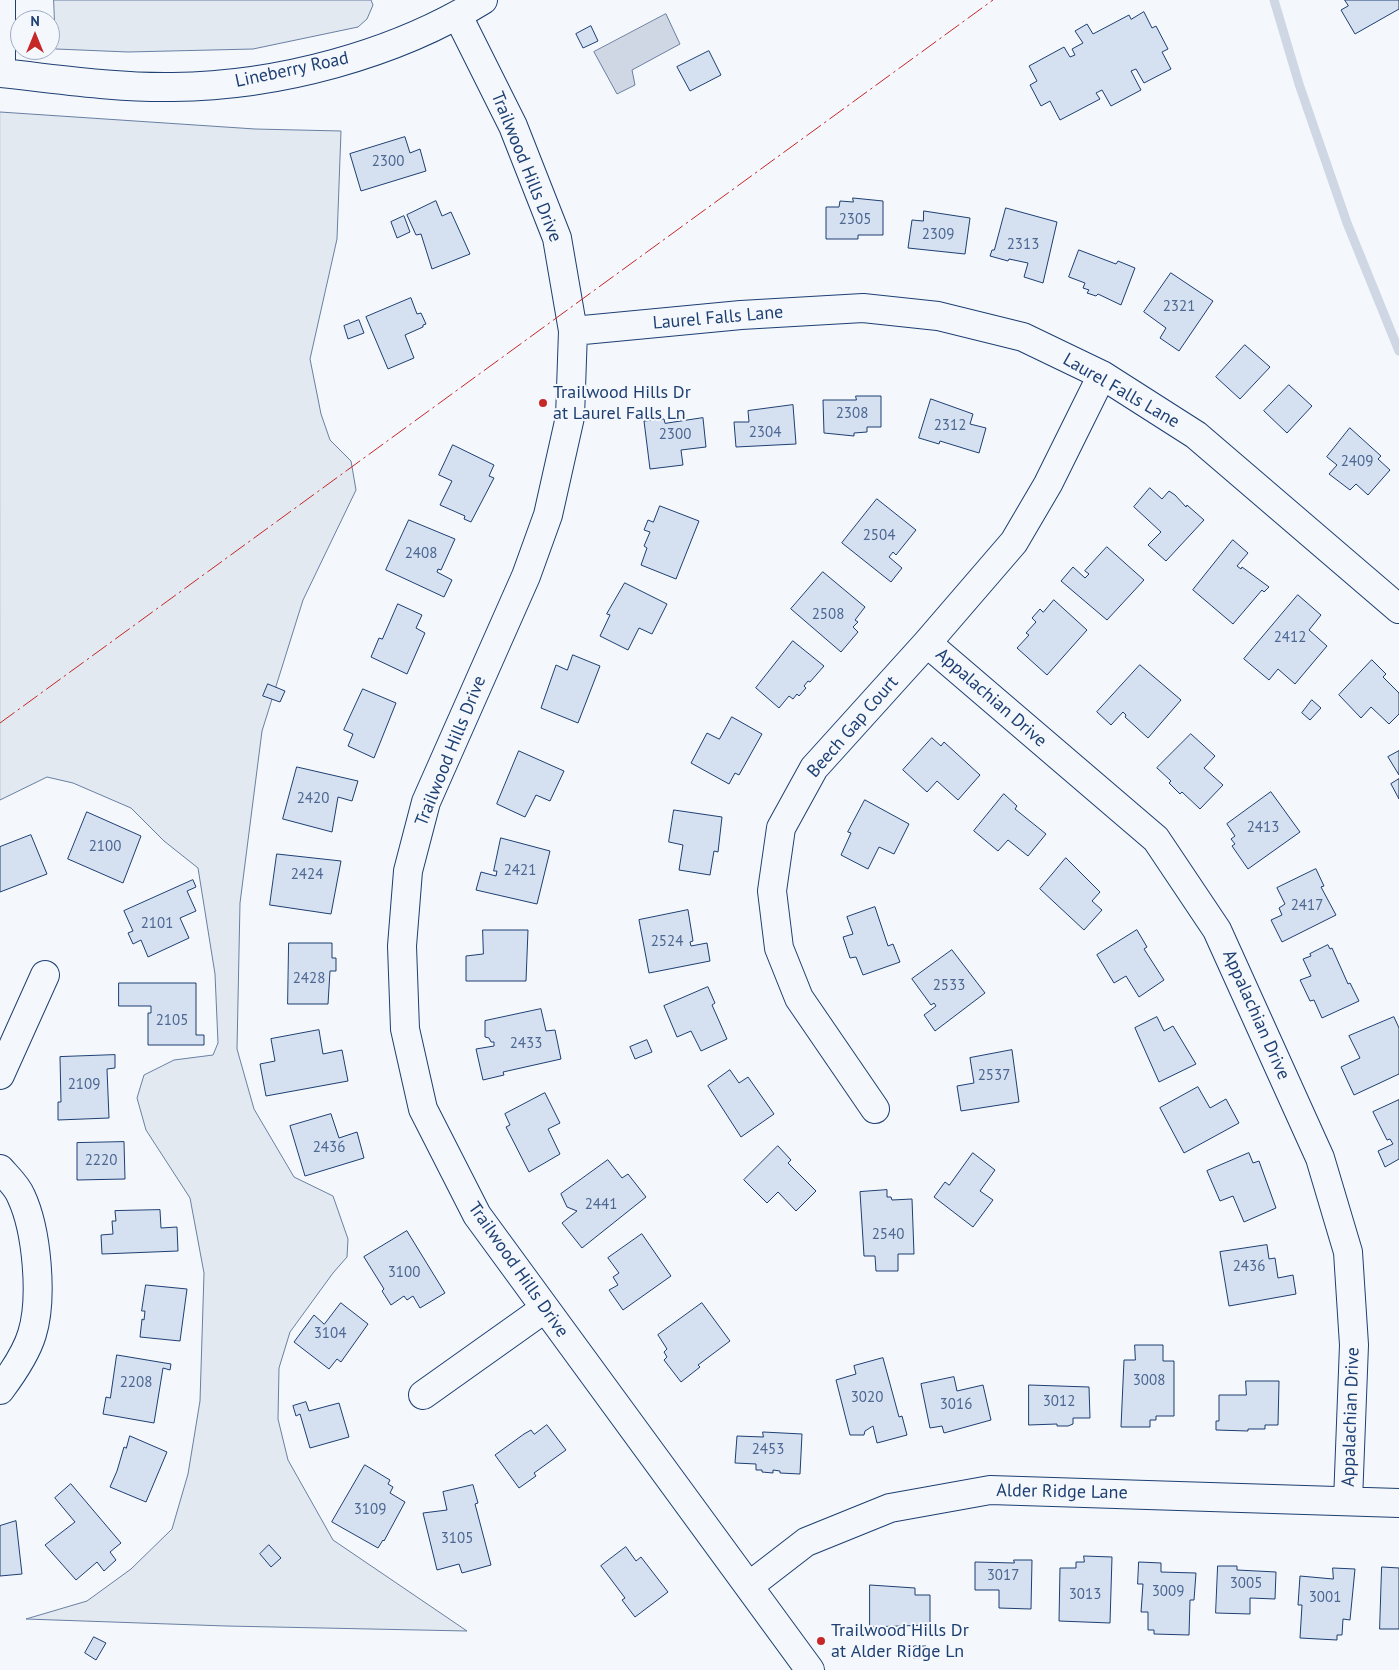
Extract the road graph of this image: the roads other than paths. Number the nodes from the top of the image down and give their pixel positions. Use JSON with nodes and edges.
{"nodes":[{"id":1,"x":1,"y":0,"type":"edge"},
{"id":2,"x":483,"y":0,"type":"edge"},
{"id":3,"x":458,"y":16,"type":"junction"},
{"id":4,"x":0,"y":73,"type":"edge"},
{"id":5,"x":574,"y":330,"type":"junction"},
{"id":6,"x":1102,"y":375,"type":"junction"},
{"id":7,"x":1399,"y":609,"type":"edge"},
{"id":8,"x":927,"y":643,"type":"junction"},
{"id":9,"x":45,"y":975,"type":"dead end"},
{"id":10,"x":0,"y":1075,"type":"edge"},
{"id":11,"x":875,"y":1109,"type":"dead end"},
{"id":12,"x":0,"y":1169,"type":"edge"},
{"id":13,"x":544,"y":1309,"type":"junction"},
{"id":14,"x":0,"y":1390,"type":"edge"},
{"id":15,"x":423,"y":1395,"type":"dead end"},
{"id":16,"x":1348,"y":1501,"type":"junction"},
{"id":17,"x":1399,"y":1503,"type":"edge"},
{"id":18,"x":749,"y":1586,"type":"junction"},
{"id":19,"x":810,"y":1670,"type":"edge"}],
"edges":[{"from":1,"to":4,"type":"street"},
{"from":2,"to":3,"type":"street","name":"Lineberry Road"},
{"from":3,"to":4,"type":"street","name":"Lineberry Road"},
{"from":3,"to":5,"type":"street","name":"Trailwood Hills Drive"},
{"from":5,"to":6,"type":"street","name":"Laurel Falls Lane"},
{"from":5,"to":13,"type":"street","name":"Trailwood Hills Drive"},
{"from":6,"to":7,"type":"street","name":"Laurel Falls Lane"},
{"from":6,"to":8,"type":"street","name":"Beech Gap Court"},
{"from":8,"to":11,"type":"street","name":"Beech Gap Court"},
{"from":8,"to":16,"type":"street","name":"Appalachian Drive"},
{"from":9,"to":10,"type":"street"},
{"from":12,"to":14,"type":"street"},
{"from":13,"to":15,"type":"street"},
{"from":13,"to":18,"type":"street","name":"Trailwood Hills Drive"},
{"from":16,"to":17,"type":"street","name":"Alder Ridge Lane"},
{"from":16,"to":18,"type":"street","name":"Alder Ridge Lane"},
{"from":18,"to":19,"type":"street","name":"Trailwood Hills Drive"}]}
